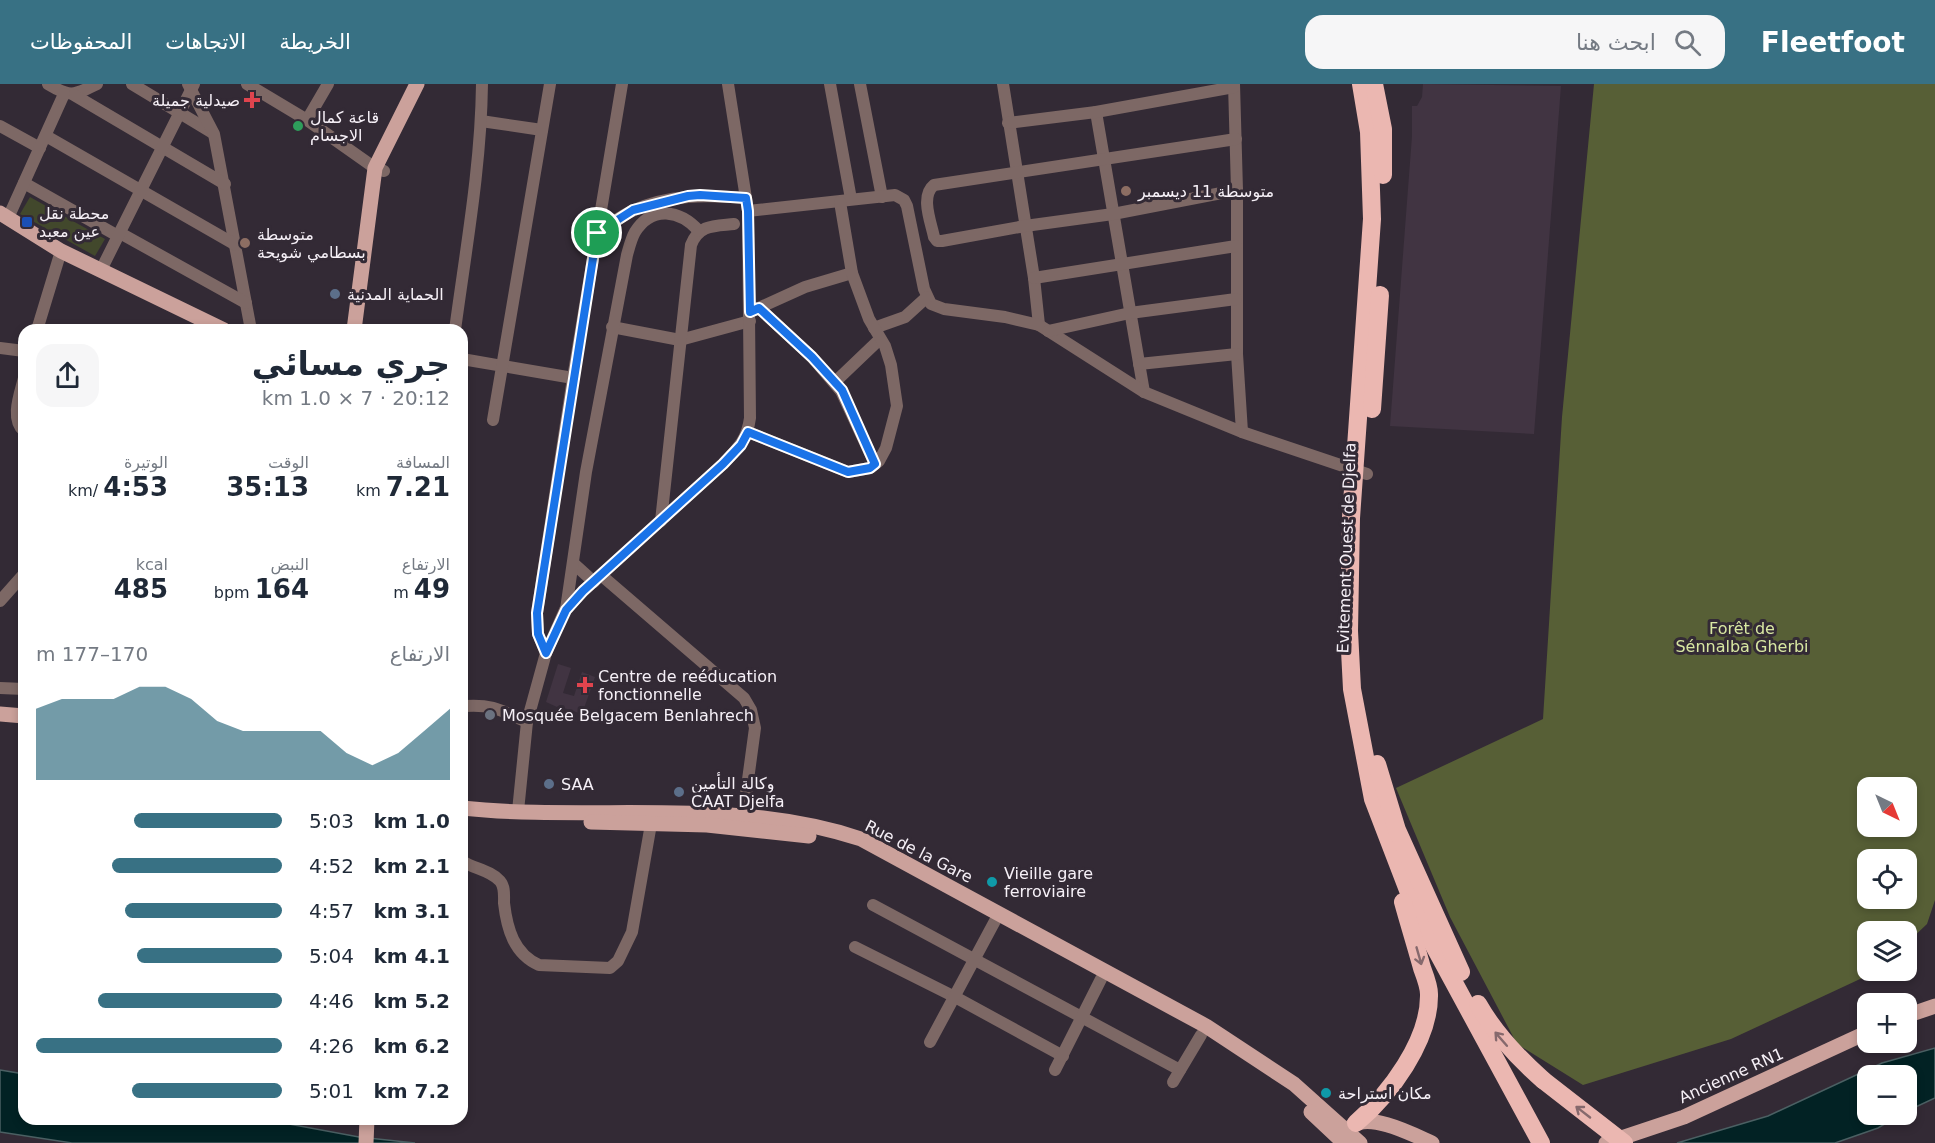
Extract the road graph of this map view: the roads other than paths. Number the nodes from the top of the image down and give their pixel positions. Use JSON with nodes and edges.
{"nodes":[{"id":1,"x":48,"y":84,"type":"edge"},
{"id":2,"x":97,"y":84,"type":"edge"},
{"id":3,"x":132,"y":84,"type":"edge"},
{"id":4,"x":247,"y":84,"type":"edge"},
{"id":5,"x":328,"y":84,"type":"edge"},
{"id":6,"x":417,"y":84,"type":"edge"},
{"id":7,"x":482,"y":84,"type":"edge"},
{"id":8,"x":550,"y":84,"type":"edge"},
{"id":9,"x":622,"y":84,"type":"edge"},
{"id":10,"x":728,"y":84,"type":"edge"},
{"id":11,"x":830,"y":84,"type":"edge"},
{"id":12,"x":860,"y":84,"type":"edge"},
{"id":13,"x":1003,"y":84,"type":"edge"},
{"id":14,"x":1361,"y":84,"type":"edge"},
{"id":15,"x":1374,"y":84,"type":"edge"},
{"id":16,"x":191,"y":86,"type":"edge"},
{"id":17,"x":1234,"y":86,"type":"edge"},
{"id":18,"x":69,"y":94,"type":"junction"},
{"id":19,"x":1096,"y":112,"type":"junction"},
{"id":20,"x":180,"y":113,"type":"junction"},
{"id":21,"x":307,"y":120,"type":"junction"},
{"id":22,"x":481,"y":121,"type":"junction"},
{"id":23,"x":1008,"y":123,"type":"junction"},
{"id":24,"x":0,"y":126,"type":"edge"},
{"id":25,"x":542,"y":130,"type":"junction"},
{"id":26,"x":214,"y":134,"type":"junction"},
{"id":27,"x":46,"y":136,"type":"junction"},
{"id":28,"x":1236,"y":139,"type":"junction"},
{"id":29,"x":162,"y":145,"type":"junction"},
{"id":30,"x":40,"y":148,"type":"junction"},
{"id":31,"x":1104,"y":159,"type":"junction"},
{"id":32,"x":380,"y":170,"type":"junction"},
{"id":33,"x":1016,"y":172,"type":"junction"},
{"id":34,"x":24,"y":183,"type":"junction"},
{"id":35,"x":225,"y":184,"type":"junction"},
{"id":36,"x":141,"y":190,"type":"junction"},
{"id":37,"x":1237,"y":190,"type":"junction"},
{"id":38,"x":882,"y":196,"type":"junction"},
{"id":39,"x":846,"y":200,"type":"junction"},
{"id":40,"x":747,"y":205,"type":"junction"},
{"id":41,"x":1113,"y":214,"type":"junction"},
{"id":42,"x":4,"y":216,"type":"edge"},
{"id":43,"x":734,"y":224,"type":"dead end"},
{"id":44,"x":1025,"y":226,"type":"junction"},
{"id":45,"x":373,"y":228,"type":"junction"},
{"id":46,"x":699,"y":231,"type":"junction"},
{"id":47,"x":597,"y":233,"type":"junction"},
{"id":48,"x":119,"y":235,"type":"junction"},
{"id":49,"x":236,"y":245,"type":"junction"},
{"id":50,"x":1236,"y":246,"type":"junction"},
{"id":51,"x":61,"y":251,"type":"junction"},
{"id":52,"x":1121,"y":263,"type":"junction"},
{"id":53,"x":101,"y":270,"type":"junction"},
{"id":54,"x":852,"y":273,"type":"junction"},
{"id":55,"x":1034,"y":278,"type":"junction"},
{"id":56,"x":927,"y":297,"type":"junction"},
{"id":57,"x":1236,"y":299,"type":"junction"},
{"id":58,"x":246,"y":303,"type":"junction"},
{"id":59,"x":1130,"y":313,"type":"junction"},
{"id":60,"x":753,"y":314,"type":"junction"},
{"id":61,"x":39,"y":324,"type":"edge"},
{"id":62,"x":209,"y":324,"type":"edge"},
{"id":63,"x":250,"y":324,"type":"edge"},
{"id":64,"x":355,"y":324,"type":"edge"},
{"id":65,"x":363,"y":324,"type":"edge"},
{"id":66,"x":456,"y":324,"type":"edge"},
{"id":67,"x":612,"y":327,"type":"junction"},
{"id":68,"x":1043,"y":328,"type":"junction"},
{"id":69,"x":877,"y":333,"type":"junction"},
{"id":70,"x":680,"y":340,"type":"junction"},
{"id":71,"x":0,"y":348,"type":"edge"},
{"id":72,"x":18,"y":350,"type":"edge"},
{"id":73,"x":1237,"y":354,"type":"junction"},
{"id":74,"x":468,"y":360,"type":"edge"},
{"id":75,"x":1139,"y":364,"type":"junction"},
{"id":76,"x":501,"y":367,"type":"junction"},
{"id":77,"x":573,"y":378,"type":"junction"},
{"id":78,"x":835,"y":382,"type":"junction"},
{"id":79,"x":1144,"y":392,"type":"junction"},
{"id":80,"x":18,"y":404,"type":"edge"},
{"id":81,"x":493,"y":420,"type":"dead end"},
{"id":82,"x":18,"y":422,"type":"edge"},
{"id":83,"x":748,"y":432,"type":"junction"},
{"id":84,"x":1242,"y":432,"type":"junction"},
{"id":85,"x":875,"y":464,"type":"junction"},
{"id":86,"x":1361,"y":472,"type":"junction"},
{"id":87,"x":661,"y":521,"type":"junction"},
{"id":88,"x":573,"y":563,"type":"junction"},
{"id":89,"x":597,"y":578,"type":"junction"},
{"id":90,"x":18,"y":581,"type":"edge"},
{"id":91,"x":0,"y":601,"type":"edge"},
{"id":92,"x":566,"y":610,"type":"junction"},
{"id":93,"x":546,"y":653,"type":"junction"},
{"id":94,"x":0,"y":688,"type":"edge"},
{"id":95,"x":18,"y":689,"type":"edge"},
{"id":96,"x":0,"y":705,"type":"edge"},
{"id":97,"x":18,"y":706,"type":"edge"},
{"id":98,"x":468,"y":706,"type":"edge"},
{"id":99,"x":0,"y":714,"type":"edge"},
{"id":100,"x":18,"y":716,"type":"edge"},
{"id":101,"x":527,"y":722,"type":"junction"},
{"id":102,"x":1373,"y":799,"type":"junction"},
{"id":103,"x":468,"y":809,"type":"edge"},
{"id":104,"x":519,"y":815,"type":"junction"},
{"id":105,"x":468,"y":816,"type":"edge"},
{"id":106,"x":742,"y":822,"type":"junction"},
{"id":107,"x":651,"y":824,"type":"junction"},
{"id":108,"x":468,"y":864,"type":"edge"},
{"id":109,"x":873,"y":905,"type":"dead end"},
{"id":110,"x":996,"y":919,"type":"junction"},
{"id":111,"x":855,"y":947,"type":"dead end"},
{"id":112,"x":975,"y":961,"type":"junction"},
{"id":113,"x":1101,"y":979,"type":"junction"},
{"id":114,"x":955,"y":997,"type":"junction"},
{"id":115,"x":1935,"y":1006,"type":"edge"},
{"id":116,"x":1917,"y":1012,"type":"edge"},
{"id":117,"x":1083,"y":1017,"type":"junction"},
{"id":118,"x":1200,"y":1035,"type":"junction"},
{"id":119,"x":1857,"y":1037,"type":"edge"},
{"id":120,"x":930,"y":1042,"type":"dead end"},
{"id":121,"x":1063,"y":1056,"type":"junction"},
{"id":122,"x":1055,"y":1070,"type":"dead end"},
{"id":123,"x":1180,"y":1071,"type":"junction"},
{"id":124,"x":1173,"y":1082,"type":"dead end"},
{"id":125,"x":367,"y":1125,"type":"edge"},
{"id":126,"x":1346,"y":1133,"type":"edge"},
{"id":127,"x":366,"y":1143,"type":"edge"},
{"id":128,"x":1360,"y":1143,"type":"edge"},
{"id":129,"x":1432,"y":1143,"type":"edge"},
{"id":130,"x":1541,"y":1143,"type":"edge"},
{"id":131,"x":1606,"y":1143,"type":"edge"},
{"id":132,"x":1624,"y":1143,"type":"edge"}],
"edges":[{"from":1,"to":18,"type":"street"},
{"from":2,"to":18,"type":"street"},
{"from":3,"to":20,"type":"street"},
{"from":4,"to":21,"type":"street"},
{"from":5,"to":21,"type":"street"},
{"from":6,"to":32,"type":"main road"},
{"from":7,"to":22,"type":"street"},
{"from":8,"to":25,"type":"street"},
{"from":9,"to":47,"type":"street"},
{"from":10,"to":40,"type":"street"},
{"from":11,"to":39,"type":"street"},
{"from":12,"to":38,"type":"street"},
{"from":13,"to":23,"type":"street"},
{"from":14,"to":86,"type":"highway","name":"Evitement Ouest de Djelfa"},
{"from":15,"to":86,"type":"highway","name":"Evitement Ouest de Djelfa"},
{"from":16,"to":20,"type":"street"},
{"from":16,"to":26,"type":"street"},
{"from":17,"to":19,"type":"street"},
{"from":17,"to":28,"type":"street"},
{"from":18,"to":27,"type":"street"},
{"from":18,"to":29,"type":"street"},
{"from":19,"to":23,"type":"street"},
{"from":19,"to":31,"type":"street"},
{"from":20,"to":26,"type":"street"},
{"from":20,"to":29,"type":"street"},
{"from":21,"to":32,"type":"street"},
{"from":22,"to":25,"type":"street"},
{"from":22,"to":66,"type":"street"},
{"from":23,"to":33,"type":"street"},
{"from":24,"to":30,"type":"street"},
{"from":25,"to":76,"type":"street"},
{"from":26,"to":35,"type":"street"},
{"from":27,"to":30,"type":"street"},
{"from":27,"to":36,"type":"street"},
{"from":28,"to":31,"type":"street"},
{"from":28,"to":37,"type":"street"},
{"from":29,"to":35,"type":"street"},
{"from":29,"to":36,"type":"street"},
{"from":30,"to":34,"type":"street"},
{"from":31,"to":33,"type":"street"},
{"from":31,"to":41,"type":"street"},
{"from":32,"to":45,"type":"main road"},
{"from":33,"to":44,"type":"street"},
{"from":33,"to":44,"type":"street"},
{"from":34,"to":42,"type":"street"},
{"from":34,"to":48,"type":"street"},
{"from":35,"to":49,"type":"street"},
{"from":36,"to":48,"type":"street"},
{"from":36,"to":49,"type":"street"},
{"from":37,"to":41,"type":"street"},
{"from":37,"to":50,"type":"street"},
{"from":38,"to":39,"type":"street"},
{"from":38,"to":56,"type":"street"},
{"from":39,"to":40,"type":"street"},
{"from":39,"to":54,"type":"street"},
{"from":40,"to":47,"type":"street"},
{"from":40,"to":60,"type":"street"},
{"from":41,"to":44,"type":"street"},
{"from":41,"to":52,"type":"street"},
{"from":42,"to":51,"type":"main road"},
{"from":43,"to":46,"type":"street"},
{"from":44,"to":55,"type":"street"},
{"from":45,"to":64,"type":"main road"},
{"from":45,"to":65,"type":"main road"},
{"from":46,"to":67,"type":"street"},
{"from":46,"to":70,"type":"street"},
{"from":47,"to":77,"type":"street"},
{"from":48,"to":53,"type":"street"},
{"from":48,"to":58,"type":"street"},
{"from":49,"to":58,"type":"street"},
{"from":50,"to":52,"type":"street"},
{"from":50,"to":57,"type":"street"},
{"from":51,"to":53,"type":"main road"},
{"from":51,"to":61,"type":"street"},
{"from":52,"to":55,"type":"street"},
{"from":52,"to":59,"type":"street"},
{"from":53,"to":62,"type":"main road"},
{"from":54,"to":60,"type":"street"},
{"from":54,"to":69,"type":"street"},
{"from":55,"to":68,"type":"street"},
{"from":56,"to":68,"type":"street"},
{"from":56,"to":69,"type":"street"},
{"from":57,"to":59,"type":"street"},
{"from":57,"to":73,"type":"street"},
{"from":58,"to":63,"type":"street"},
{"from":59,"to":68,"type":"street"},
{"from":59,"to":75,"type":"street"},
{"from":60,"to":70,"type":"street"},
{"from":60,"to":78,"type":"street"},
{"from":60,"to":83,"type":"street"},
{"from":67,"to":70,"type":"street"},
{"from":67,"to":88,"type":"street"},
{"from":68,"to":79,"type":"street"},
{"from":69,"to":78,"type":"street"},
{"from":69,"to":85,"type":"street"},
{"from":70,"to":87,"type":"street"},
{"from":71,"to":72,"type":"street"},
{"from":73,"to":75,"type":"street"},
{"from":73,"to":84,"type":"street"},
{"from":74,"to":76,"type":"street"},
{"from":75,"to":79,"type":"street"},
{"from":76,"to":77,"type":"street"},
{"from":76,"to":81,"type":"street"},
{"from":77,"to":93,"type":"street"},
{"from":78,"to":85,"type":"street"},
{"from":79,"to":84,"type":"street"},
{"from":80,"to":82,"type":"street"},
{"from":83,"to":85,"type":"street"},
{"from":83,"to":87,"type":"street"},
{"from":84,"to":86,"type":"street"},
{"from":86,"to":102,"type":"highway"},
{"from":132,"to":86,"type":"highway","name":"Evitement Ouest de Djelfa","one_way":true,"bridge":true},
{"from":87,"to":89,"type":"street"},
{"from":88,"to":89,"type":"street"},
{"from":88,"to":92,"type":"street"},
{"from":89,"to":92,"type":"street"},
{"from":89,"to":106,"type":"street"},
{"from":90,"to":91,"type":"street"},
{"from":92,"to":93,"type":"street"},
{"from":93,"to":101,"type":"street"},
{"from":94,"to":95,"type":"street"},
{"from":96,"to":97,"type":"main road"},
{"from":98,"to":101,"type":"street"},
{"from":99,"to":100,"type":"main road"},
{"from":101,"to":104,"type":"street"},
{"from":102,"to":126,"type":"highway","one_way":true},
{"from":102,"to":130,"type":"highway"},
{"from":103,"to":104,"type":"main road","name":"Rue de la Gare"},
{"from":104,"to":105,"type":"main road","name":"Rue de la Gare"},
{"from":104,"to":106,"type":"main road","name":"Rue de la Gare"},
{"from":104,"to":107,"type":"main road","name":"Rue de la Gare"},
{"from":106,"to":107,"type":"main road","name":"Rue de la Gare"},
{"from":106,"to":110,"type":"main road","name":"Rue de la Gare"},
{"from":106,"to":126,"type":"main road","name":"Rue de la Gare"},
{"from":107,"to":108,"type":"street"},
{"from":109,"to":112,"type":"street"},
{"from":110,"to":112,"type":"street"},
{"from":110,"to":113,"type":"main road","name":"Rue de la Gare"},
{"from":111,"to":114,"type":"street"},
{"from":112,"to":114,"type":"street"},
{"from":112,"to":117,"type":"street"},
{"from":113,"to":117,"type":"street"},
{"from":113,"to":118,"type":"main road","name":"Rue de la Gare"},
{"from":114,"to":120,"type":"street"},
{"from":114,"to":121,"type":"street"},
{"from":115,"to":116,"type":"main road"},
{"from":117,"to":121,"type":"street"},
{"from":117,"to":123,"type":"street"},
{"from":118,"to":123,"type":"street"},
{"from":118,"to":126,"type":"main road","name":"Rue de la Gare"},
{"from":119,"to":131,"type":"main road","name":"Ancienne RN1"},
{"from":121,"to":122,"type":"street"},
{"from":123,"to":124,"type":"street"},
{"from":125,"to":127,"type":"main road"},
{"from":126,"to":128,"type":"main road","name":"Rue de la Gare"},
{"from":126,"to":129,"type":"main road"}]}
